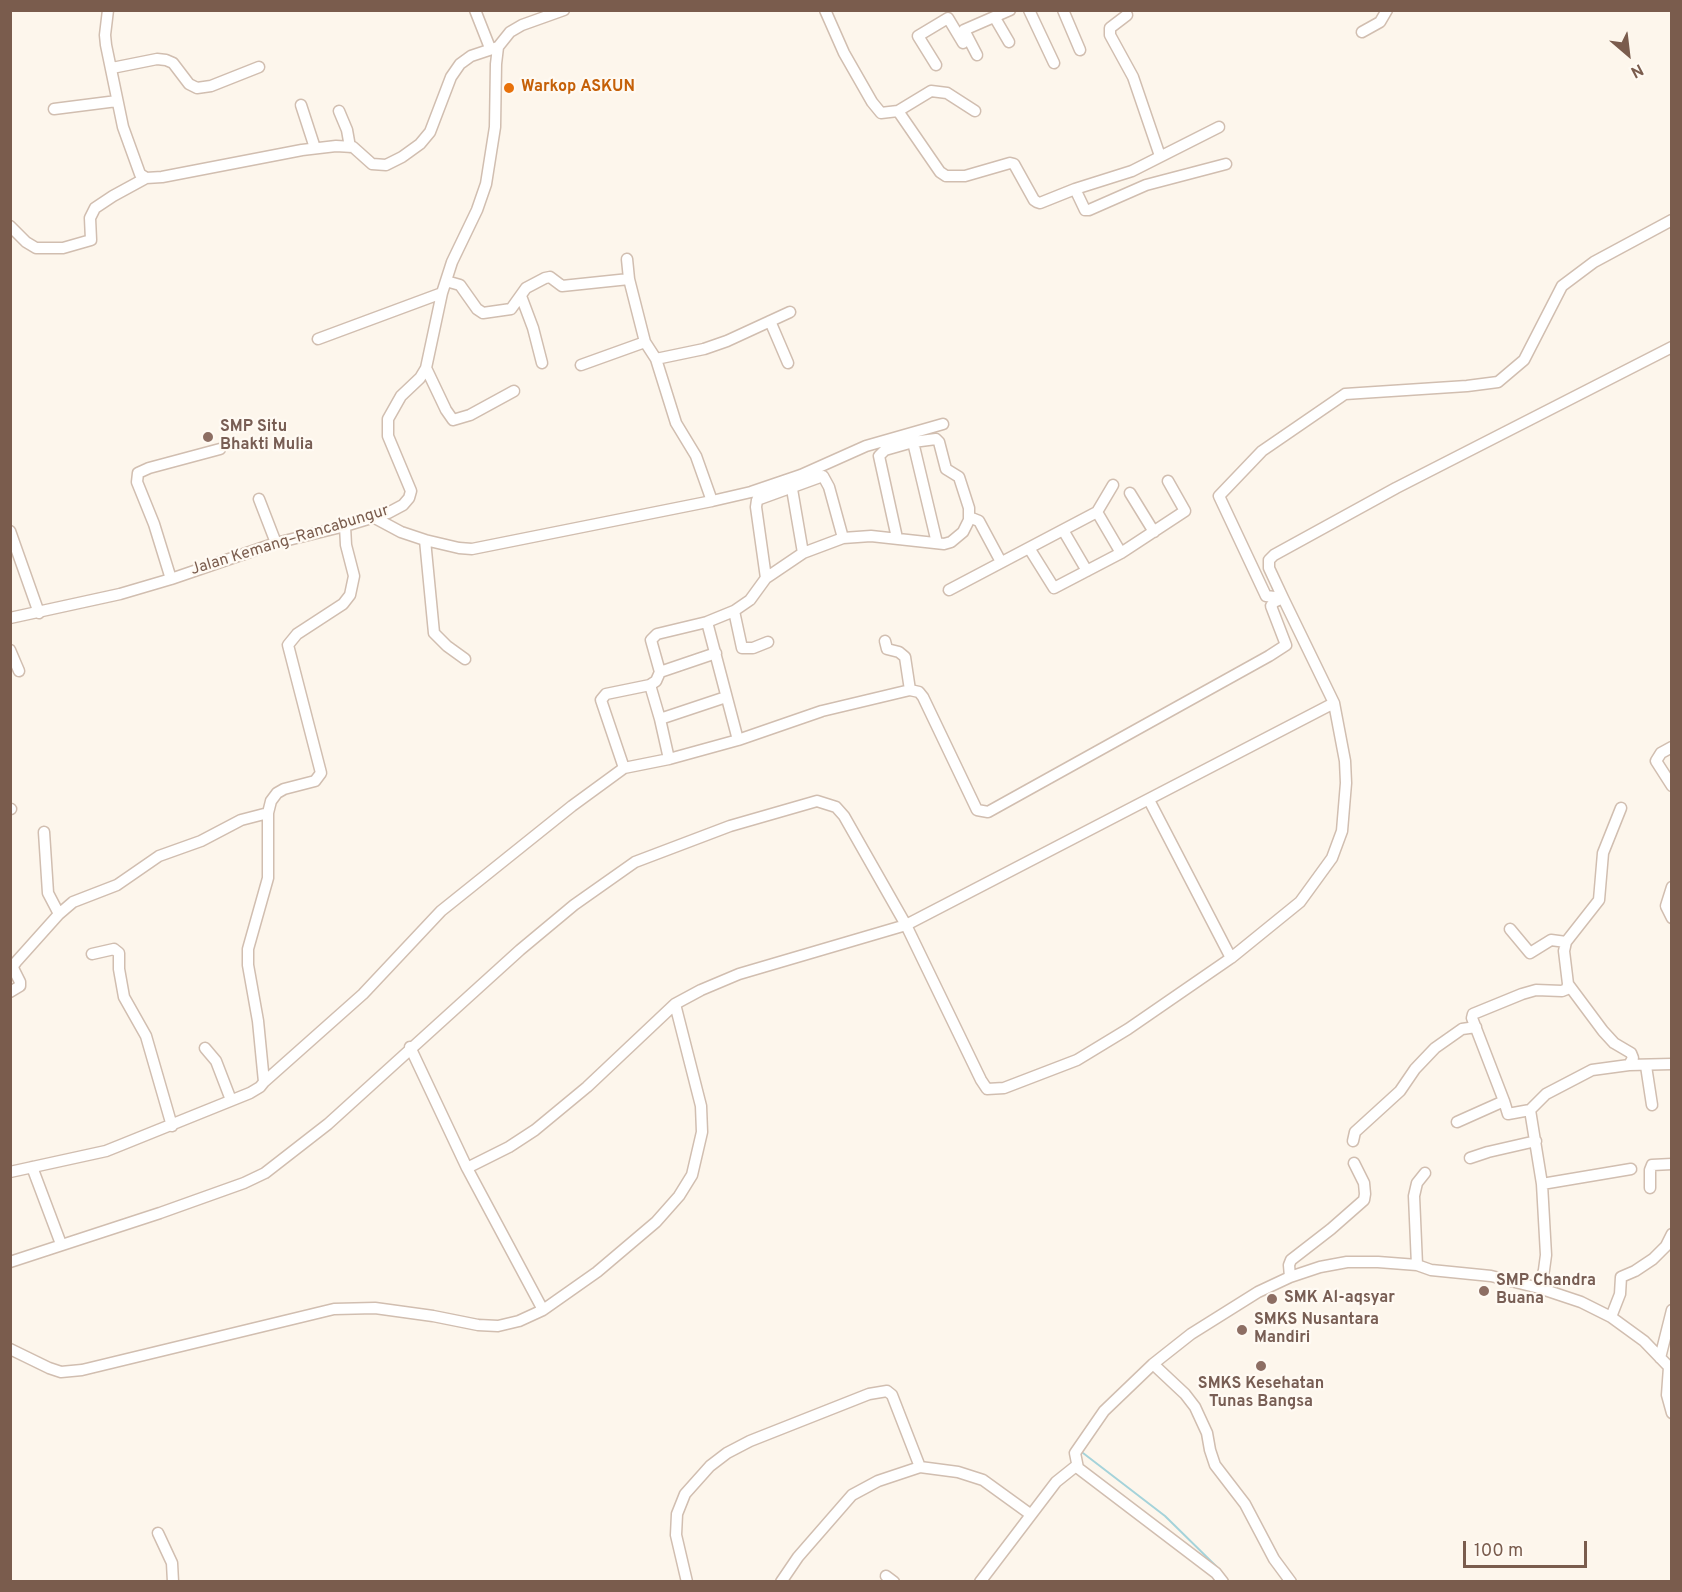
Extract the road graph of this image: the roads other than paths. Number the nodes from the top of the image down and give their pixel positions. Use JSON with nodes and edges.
{"nodes":[{"id":1,"x":108,"y":10,"type":"edge"},
{"id":2,"x":475,"y":10,"type":"edge"},
{"id":3,"x":564,"y":10,"type":"edge"},
{"id":4,"x":825,"y":10,"type":"edge"},
{"id":5,"x":1010,"y":10,"type":"edge"},
{"id":6,"x":1029,"y":10,"type":"edge"},
{"id":7,"x":1063,"y":10,"type":"edge"},
{"id":8,"x":1387,"y":10,"type":"edge"},
{"id":9,"x":1127,"y":15,"type":"dead end"},
{"id":10,"x":995,"y":18,"type":"junction"},
{"id":11,"x":961,"y":32,"type":"junction"},
{"id":12,"x":1362,"y":32,"type":"dead end"},
{"id":13,"x":1009,"y":42,"type":"dead end"},
{"id":14,"x":963,"y":43,"type":"dead end"},
{"id":15,"x":490,"y":44,"type":"junction"},
{"id":16,"x":1080,"y":50,"type":"dead end"},
{"id":17,"x":977,"y":55,"type":"dead end"},
{"id":18,"x":1054,"y":63,"type":"dead end"},
{"id":19,"x":936,"y":65,"type":"dead end"},
{"id":20,"x":259,"y":67,"type":"dead end"},
{"id":21,"x":112,"y":68,"type":"junction"},
{"id":22,"x":117,"y":101,"type":"junction"},
{"id":23,"x":301,"y":105,"type":"dead end"},
{"id":24,"x":54,"y":109,"type":"dead end"},
{"id":25,"x":339,"y":111,"type":"dead end"},
{"id":26,"x":898,"y":111,"type":"junction"},
{"id":27,"x":975,"y":111,"type":"dead end"},
{"id":28,"x":1219,"y":126,"type":"dead end"},
{"id":29,"x":350,"y":147,"type":"junction"},
{"id":30,"x":315,"y":148,"type":"junction"},
{"id":31,"x":1160,"y":156,"type":"junction"},
{"id":32,"x":1226,"y":164,"type":"dead end"},
{"id":33,"x":143,"y":176,"type":"junction"},
{"id":34,"x":1075,"y":189,"type":"junction"},
{"id":35,"x":1671,"y":220,"type":"edge"},
{"id":36,"x":10,"y":226,"type":"edge"},
{"id":37,"x":627,"y":259,"type":"dead end"},
{"id":38,"x":629,"y":279,"type":"junction"},
{"id":39,"x":446,"y":281,"type":"junction"},
{"id":40,"x":442,"y":293,"type":"junction"},
{"id":41,"x":521,"y":296,"type":"junction"},
{"id":42,"x":790,"y":312,"type":"dead end"},
{"id":43,"x":770,"y":321,"type":"junction"},
{"id":44,"x":318,"y":339,"type":"dead end"},
{"id":45,"x":645,"y":342,"type":"junction"},
{"id":46,"x":1671,"y":347,"type":"edge"},
{"id":47,"x":656,"y":359,"type":"junction"},
{"id":48,"x":542,"y":363,"type":"dead end"},
{"id":49,"x":788,"y":363,"type":"dead end"},
{"id":50,"x":580,"y":365,"type":"dead end"},
{"id":51,"x":426,"y":368,"type":"junction"},
{"id":52,"x":514,"y":391,"type":"dead end"},
{"id":53,"x":943,"y":424,"type":"dead end"},
{"id":54,"x":913,"y":442,"type":"junction"},
{"id":55,"x":220,"y":449,"type":"dead end"},
{"id":56,"x":1168,"y":481,"type":"dead end"},
{"id":57,"x":1113,"y":485,"type":"dead end"},
{"id":58,"x":792,"y":489,"type":"junction"},
{"id":59,"x":1130,"y":493,"type":"dead end"},
{"id":60,"x":259,"y":499,"type":"dead end"},
{"id":61,"x":712,"y":501,"type":"junction"},
{"id":62,"x":1097,"y":512,"type":"junction"},
{"id":63,"x":373,"y":517,"type":"junction"},
{"id":64,"x":969,"y":517,"type":"junction"},
{"id":65,"x":345,"y":526,"type":"junction"},
{"id":66,"x":1063,"y":530,"type":"junction"},
{"id":67,"x":10,"y":531,"type":"edge"},
{"id":68,"x":1154,"y":532,"type":"junction"},
{"id":69,"x":843,"y":538,"type":"junction"},
{"id":70,"x":897,"y":538,"type":"junction"},
{"id":71,"x":425,"y":540,"type":"junction"},
{"id":72,"x":276,"y":543,"type":"junction"},
{"id":73,"x":937,"y":543,"type":"junction"},
{"id":74,"x":1029,"y":548,"type":"junction"},
{"id":75,"x":803,"y":553,"type":"junction"},
{"id":76,"x":1121,"y":553,"type":"junction"},
{"id":77,"x":1001,"y":562,"type":"junction"},
{"id":78,"x":1087,"y":571,"type":"junction"},
{"id":79,"x":766,"y":578,"type":"junction"},
{"id":80,"x":171,"y":579,"type":"junction"},
{"id":81,"x":949,"y":590,"type":"dead end"},
{"id":82,"x":1283,"y":597,"type":"junction"},
{"id":83,"x":734,"y":611,"type":"junction"},
{"id":84,"x":39,"y":613,"type":"junction"},
{"id":85,"x":10,"y":618,"type":"edge"},
{"id":86,"x":707,"y":622,"type":"junction"},
{"id":87,"x":1300,"y":632,"type":"junction"},
{"id":88,"x":885,"y":641,"type":"dead end"},
{"id":89,"x":768,"y":642,"type":"dead end"},
{"id":90,"x":1286,"y":645,"type":"junction"},
{"id":91,"x":10,"y":650,"type":"edge"},
{"id":92,"x":716,"y":653,"type":"junction"},
{"id":93,"x":465,"y":659,"type":"dead end"},
{"id":94,"x":19,"y":671,"type":"dead end"},
{"id":95,"x":660,"y":672,"type":"junction"},
{"id":96,"x":650,"y":685,"type":"junction"},
{"id":97,"x":910,"y":690,"type":"junction"},
{"id":98,"x":726,"y":697,"type":"junction"},
{"id":99,"x":1334,"y":703,"type":"junction"},
{"id":100,"x":660,"y":719,"type":"junction"},
{"id":101,"x":738,"y":740,"type":"junction"},
{"id":102,"x":1671,"y":747,"type":"edge"},
{"id":103,"x":669,"y":759,"type":"junction"},
{"id":104,"x":624,"y":768,"type":"junction"},
{"id":105,"x":1671,"y":786,"type":"edge"},
{"id":106,"x":1149,"y":800,"type":"junction"},
{"id":107,"x":1621,"y":808,"type":"dead end"},
{"id":108,"x":268,"y":813,"type":"junction"},
{"id":109,"x":44,"y":832,"type":"dead end"},
{"id":110,"x":1671,"y":887,"type":"edge"},
{"id":111,"x":59,"y":914,"type":"junction"},
{"id":112,"x":1671,"y":918,"type":"edge"},
{"id":113,"x":906,"y":925,"type":"junction"},
{"id":114,"x":1510,"y":929,"type":"dead end"},
{"id":115,"x":1566,"y":942,"type":"junction"},
{"id":116,"x":92,"y":954,"type":"dead end"},
{"id":117,"x":1231,"y":958,"type":"junction"},
{"id":118,"x":12,"y":964,"type":"edge"},
{"id":119,"x":1569,"y":984,"type":"junction"},
{"id":120,"x":10,"y":992,"type":"edge"},
{"id":121,"x":675,"y":1004,"type":"junction"},
{"id":122,"x":1476,"y":1028,"type":"junction"},
{"id":123,"x":410,"y":1047,"type":"junction"},
{"id":124,"x":205,"y":1048,"type":"dead end"},
{"id":125,"x":1671,"y":1064,"type":"edge"},
{"id":126,"x":1629,"y":1065,"type":"junction"},
{"id":127,"x":1646,"y":1066,"type":"junction"},
{"id":128,"x":264,"y":1082,"type":"junction"},
{"id":129,"x":231,"y":1100,"type":"junction"},
{"id":130,"x":1504,"y":1101,"type":"junction"},
{"id":131,"x":1652,"y":1105,"type":"dead end"},
{"id":132,"x":1530,"y":1110,"type":"junction"},
{"id":133,"x":1457,"y":1122,"type":"dead end"},
{"id":134,"x":172,"y":1126,"type":"junction"},
{"id":135,"x":1353,"y":1141,"type":"dead end"},
{"id":136,"x":1536,"y":1141,"type":"junction"},
{"id":137,"x":1470,"y":1158,"type":"dead end"},
{"id":138,"x":1354,"y":1163,"type":"dead end"},
{"id":139,"x":1671,"y":1164,"type":"edge"},
{"id":140,"x":32,"y":1167,"type":"junction"},
{"id":141,"x":467,"y":1168,"type":"junction"},
{"id":142,"x":1631,"y":1169,"type":"dead end"},
{"id":143,"x":10,"y":1172,"type":"edge"},
{"id":144,"x":1425,"y":1173,"type":"dead end"},
{"id":145,"x":1542,"y":1184,"type":"junction"},
{"id":146,"x":1650,"y":1188,"type":"dead end"},
{"id":147,"x":1671,"y":1234,"type":"edge"},
{"id":148,"x":62,"y":1244,"type":"junction"},
{"id":149,"x":10,"y":1262,"type":"edge"},
{"id":150,"x":1417,"y":1265,"type":"junction"},
{"id":151,"x":1290,"y":1277,"type":"junction"},
{"id":152,"x":1539,"y":1288,"type":"junction"},
{"id":153,"x":543,"y":1310,"type":"junction"},
{"id":154,"x":1671,"y":1310,"type":"edge"},
{"id":155,"x":1611,"y":1317,"type":"junction"},
{"id":156,"x":10,"y":1349,"type":"edge"},
{"id":157,"x":1660,"y":1358,"type":"junction"},
{"id":158,"x":1153,"y":1364,"type":"junction"},
{"id":159,"x":1670,"y":1369,"type":"edge"},
{"id":160,"x":1671,"y":1413,"type":"edge"},
{"id":161,"x":1076,"y":1466,"type":"junction"},
{"id":162,"x":920,"y":1467,"type":"junction"},
{"id":163,"x":1030,"y":1514,"type":"junction"},
{"id":164,"x":158,"y":1533,"type":"dead end"},
{"id":165,"x":173,"y":1581,"type":"edge"},
{"id":166,"x":687,"y":1581,"type":"edge"},
{"id":167,"x":781,"y":1581,"type":"edge"},
{"id":168,"x":980,"y":1581,"type":"edge"},
{"id":169,"x":1223,"y":1581,"type":"edge"},
{"id":170,"x":1291,"y":1581,"type":"edge"}],
"edges":[{"from":1,"to":21,"type":"street"},
{"from":2,"to":15,"type":"street"},
{"from":3,"to":15,"type":"street"},
{"from":4,"to":26,"type":"street"},
{"from":5,"to":10,"type":"street"},
{"from":6,"to":18,"type":"street"},
{"from":7,"to":16,"type":"street"},
{"from":8,"to":12,"type":"street"},
{"from":9,"to":31,"type":"street"},
{"from":10,"to":11,"type":"street"},
{"from":10,"to":13,"type":"street"},
{"from":11,"to":14,"type":"street"},
{"from":11,"to":17,"type":"street"},
{"from":11,"to":19,"type":"street"},
{"from":15,"to":29,"type":"street"},
{"from":15,"to":39,"type":"street","name":"Jalan Kemang–Rancabungur"},
{"from":20,"to":21,"type":"street"},
{"from":21,"to":22,"type":"street"},
{"from":22,"to":24,"type":"street"},
{"from":22,"to":33,"type":"street"},
{"from":23,"to":30,"type":"street"},
{"from":25,"to":29,"type":"street"},
{"from":26,"to":27,"type":"street"},
{"from":26,"to":34,"type":"street"},
{"from":28,"to":31,"type":"street"},
{"from":29,"to":30,"type":"street"},
{"from":30,"to":33,"type":"street"},
{"from":31,"to":34,"type":"street"},
{"from":32,"to":34,"type":"street"},
{"from":33,"to":36,"type":"street"},
{"from":35,"to":82,"type":"street"},
{"from":37,"to":38,"type":"street"},
{"from":38,"to":41,"type":"street"},
{"from":38,"to":45,"type":"street"},
{"from":39,"to":40,"type":"street","name":"Jalan Kemang–Rancabungur"},
{"from":39,"to":41,"type":"street"},
{"from":40,"to":44,"type":"street"},
{"from":40,"to":51,"type":"street","name":"Jalan Kemang–Rancabungur"},
{"from":41,"to":48,"type":"street"},
{"from":42,"to":43,"type":"street"},
{"from":43,"to":47,"type":"street"},
{"from":43,"to":49,"type":"street"},
{"from":45,"to":47,"type":"street"},
{"from":45,"to":50,"type":"street"},
{"from":46,"to":82,"type":"street"},
{"from":47,"to":61,"type":"street"},
{"from":51,"to":52,"type":"street"},
{"from":51,"to":63,"type":"street","name":"Jalan Kemang–Rancabungur"},
{"from":53,"to":61,"type":"street"},
{"from":54,"to":64,"type":"street"},
{"from":54,"to":70,"type":"street"},
{"from":54,"to":73,"type":"street"},
{"from":55,"to":80,"type":"street"},
{"from":56,"to":68,"type":"street"},
{"from":57,"to":62,"type":"street"},
{"from":58,"to":69,"type":"street"},
{"from":58,"to":75,"type":"street"},
{"from":58,"to":79,"type":"street"},
{"from":59,"to":68,"type":"street"},
{"from":60,"to":72,"type":"street"},
{"from":61,"to":71,"type":"street"},
{"from":62,"to":66,"type":"street"},
{"from":62,"to":76,"type":"street"},
{"from":63,"to":65,"type":"street","name":"Jalan Kemang–Rancabungur"},
{"from":63,"to":71,"type":"street"},
{"from":64,"to":73,"type":"street"},
{"from":64,"to":77,"type":"street"},
{"from":65,"to":72,"type":"street","name":"Jalan Kemang–Rancabungur"},
{"from":65,"to":108,"type":"street"},
{"from":66,"to":74,"type":"street"},
{"from":66,"to":78,"type":"street"},
{"from":67,"to":84,"type":"street"},
{"from":68,"to":76,"type":"street"},
{"from":69,"to":70,"type":"street"},
{"from":69,"to":75,"type":"street"},
{"from":70,"to":73,"type":"street"},
{"from":71,"to":93,"type":"street"},
{"from":72,"to":80,"type":"street","name":"Jalan Kemang–Rancabungur"},
{"from":74,"to":77,"type":"street"},
{"from":74,"to":78,"type":"street"},
{"from":75,"to":79,"type":"street"},
{"from":76,"to":78,"type":"street"},
{"from":77,"to":81,"type":"street"},
{"from":79,"to":83,"type":"street"},
{"from":80,"to":84,"type":"street","name":"Jalan Kemang–Rancabungur"},
{"from":82,"to":87,"type":"street"},
{"from":82,"to":90,"type":"street"},
{"from":83,"to":86,"type":"street"},
{"from":83,"to":89,"type":"street"},
{"from":84,"to":85,"type":"street","name":"Jalan Kemang–Rancabungur"},
{"from":86,"to":92,"type":"street"},
{"from":86,"to":95,"type":"street"},
{"from":87,"to":90,"type":"street"},
{"from":87,"to":99,"type":"street"},
{"from":88,"to":97,"type":"street"},
{"from":90,"to":97,"type":"street"},
{"from":91,"to":94,"type":"street"},
{"from":92,"to":95,"type":"street"},
{"from":92,"to":98,"type":"street"},
{"from":95,"to":96,"type":"street"},
{"from":96,"to":100,"type":"street"},
{"from":96,"to":104,"type":"street"},
{"from":97,"to":101,"type":"street"},
{"from":98,"to":100,"type":"street"},
{"from":98,"to":101,"type":"street"},
{"from":99,"to":106,"type":"street"},
{"from":99,"to":117,"type":"street"},
{"from":100,"to":103,"type":"street"},
{"from":101,"to":103,"type":"street"},
{"from":102,"to":105,"type":"street"},
{"from":103,"to":104,"type":"street"},
{"from":104,"to":128,"type":"street"},
{"from":106,"to":113,"type":"street"},
{"from":106,"to":117,"type":"street"},
{"from":107,"to":115,"type":"street"},
{"from":108,"to":111,"type":"street"},
{"from":108,"to":128,"type":"street"},
{"from":109,"to":111,"type":"street"},
{"from":110,"to":112,"type":"street"},
{"from":111,"to":118,"type":"street"},
{"from":113,"to":117,"type":"street"},
{"from":113,"to":121,"type":"street"},
{"from":113,"to":123,"type":"street"},
{"from":114,"to":115,"type":"street"},
{"from":115,"to":119,"type":"street"},
{"from":116,"to":134,"type":"street"},
{"from":118,"to":120,"type":"street"},
{"from":119,"to":122,"type":"street"},
{"from":119,"to":126,"type":"street"},
{"from":121,"to":141,"type":"street"},
{"from":121,"to":153,"type":"street"},
{"from":122,"to":130,"type":"street"},
{"from":122,"to":135,"type":"street"},
{"from":123,"to":141,"type":"street"},
{"from":123,"to":148,"type":"street"},
{"from":124,"to":129,"type":"street"},
{"from":125,"to":127,"type":"street"},
{"from":126,"to":127,"type":"street"},
{"from":126,"to":132,"type":"street"},
{"from":127,"to":131,"type":"street"},
{"from":128,"to":129,"type":"street"},
{"from":129,"to":134,"type":"street"},
{"from":130,"to":132,"type":"street"},
{"from":130,"to":133,"type":"street"},
{"from":132,"to":136,"type":"street"},
{"from":134,"to":140,"type":"street"},
{"from":136,"to":137,"type":"street"},
{"from":136,"to":145,"type":"street"},
{"from":138,"to":151,"type":"street"},
{"from":139,"to":146,"type":"street"},
{"from":140,"to":143,"type":"street"},
{"from":140,"to":148,"type":"street"},
{"from":141,"to":153,"type":"street"},
{"from":142,"to":145,"type":"street"},
{"from":144,"to":150,"type":"street"},
{"from":145,"to":152,"type":"street"},
{"from":147,"to":155,"type":"street"},
{"from":148,"to":149,"type":"street"},
{"from":150,"to":151,"type":"street"},
{"from":150,"to":152,"type":"street"},
{"from":151,"to":158,"type":"street"},
{"from":152,"to":155,"type":"street"},
{"from":153,"to":156,"type":"street"},
{"from":154,"to":157,"type":"street"},
{"from":155,"to":157,"type":"street"},
{"from":157,"to":159,"type":"street"},
{"from":158,"to":161,"type":"street"},
{"from":158,"to":170,"type":"street"},
{"from":159,"to":160,"type":"street"},
{"from":161,"to":163,"type":"street"},
{"from":161,"to":169,"type":"street"},
{"from":162,"to":163,"type":"street"},
{"from":162,"to":166,"type":"street"},
{"from":162,"to":167,"type":"street"},
{"from":163,"to":168,"type":"street"},
{"from":164,"to":165,"type":"street"}]}
